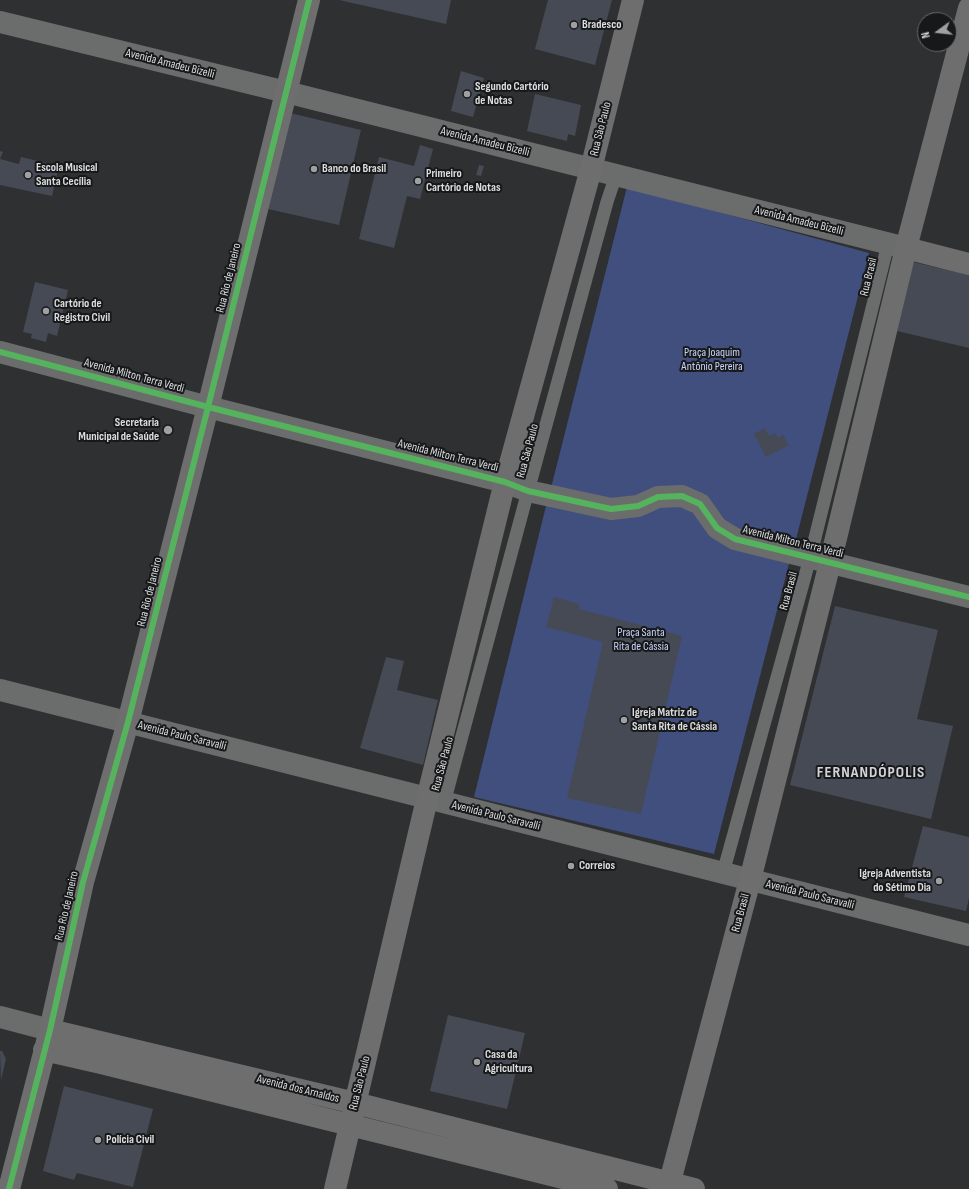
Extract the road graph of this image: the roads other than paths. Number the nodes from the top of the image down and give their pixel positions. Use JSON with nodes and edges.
{"nodes":[{"id":1,"x":309,"y":0,"type":"edge"},
{"id":2,"x":633,"y":0,"type":"edge"},
{"id":3,"x":969,"y":8,"type":"edge"},
{"id":4,"x":0,"y":22,"type":"edge"},
{"id":5,"x":286,"y":92,"type":"junction"},
{"id":6,"x":590,"y":169,"type":"junction"},
{"id":7,"x":616,"y":175,"type":"junction"},
{"id":8,"x":897,"y":246,"type":"junction"},
{"id":9,"x":969,"y":264,"type":"edge"},
{"id":10,"x":0,"y":352,"type":"edge"},
{"id":11,"x":208,"y":407,"type":"junction"},
{"id":12,"x":505,"y":482,"type":"junction"},
{"id":13,"x":528,"y":490,"type":"junction"},
{"id":14,"x":820,"y":560,"type":"junction"},
{"id":15,"x":969,"y":597,"type":"edge"},
{"id":16,"x":0,"y":690,"type":"edge"},
{"id":17,"x":128,"y":722,"type":"junction"},
{"id":18,"x":436,"y":801,"type":"junction"},
{"id":19,"x":723,"y":873,"type":"junction"},
{"id":20,"x":750,"y":880,"type":"junction"},
{"id":21,"x":969,"y":935,"type":"edge"},
{"id":22,"x":9,"y":1019,"type":"edge"},
{"id":23,"x":50,"y":1030,"type":"junction"},
{"id":24,"x":44,"y":1050,"type":"junction"},
{"id":25,"x":355,"y":1103,"type":"junction"},
{"id":26,"x":350,"y":1125,"type":"junction"},
{"id":27,"x":669,"y":1186,"type":"edge"},
{"id":28,"x":9,"y":1189,"type":"edge"},
{"id":29,"x":335,"y":1189,"type":"edge"},
{"id":30,"x":607,"y":1189,"type":"edge"},
{"id":31,"x":694,"y":1189,"type":"edge"}],
"edges":[{"from":1,"to":5,"type":"street","name":"Rua Rio de Janeiro"},
{"from":2,"to":6,"type":"street","name":"Rua São Paulo"},
{"from":3,"to":8,"type":"street","name":"Rua Brasil"},
{"from":4,"to":5,"type":"street","name":"Avenida Amadeu Bizelli"},
{"from":5,"to":6,"type":"street","name":"Avenida Amadeu Bizelli"},
{"from":5,"to":11,"type":"street","name":"Rua Rio de Janeiro"},
{"from":6,"to":7,"type":"street","name":"Avenida Amadeu Bizelli"},
{"from":6,"to":12,"type":"street","name":"Rua São Paulo"},
{"from":7,"to":8,"type":"street","name":"Avenida Amadeu Bizelli"},
{"from":7,"to":13,"type":"lane","name":"Rua São Paulo"},
{"from":8,"to":9,"type":"street","name":"Avenida Amadeu Bizelli"},
{"from":8,"to":14,"type":"street","name":"Rua Brasil"},
{"from":10,"to":11,"type":"street","name":"Avenida Milton Terra Verdi"},
{"from":11,"to":12,"type":"street","name":"Avenida Milton Terra Verdi"},
{"from":11,"to":17,"type":"street","name":"Rua Rio de Janeiro"},
{"from":12,"to":13,"type":"street","name":"Avenida Milton Terra Verdi"},
{"from":12,"to":18,"type":"street","name":"Rua São Paulo"},
{"from":13,"to":14,"type":"street","name":"Avenida Milton Terra Verdi"},
{"from":13,"to":18,"type":"lane","name":"Rua São Paulo"},
{"from":14,"to":15,"type":"street","name":"Avenida Milton Terra Verdi"},
{"from":14,"to":19,"type":"lane","name":"Rua Brasil"},
{"from":14,"to":20,"type":"street","name":"Rua Brasil"},
{"from":16,"to":17,"type":"street","name":"Avenida Paulo Saravalli"},
{"from":17,"to":18,"type":"street","name":"Avenida Paulo Saravalli"},
{"from":17,"to":23,"type":"street","name":"Rua Rio de Janeiro"},
{"from":18,"to":19,"type":"street","name":"Avenida Paulo Saravalli"},
{"from":18,"to":25,"type":"street","name":"Rua São Paulo"},
{"from":19,"to":20,"type":"street","name":"Avenida Paulo Saravalli"},
{"from":20,"to":21,"type":"street","name":"Avenida Paulo Saravalli"},
{"from":20,"to":27,"type":"street","name":"Rua Brasil"},
{"from":22,"to":23,"type":"street","name":"Avenida dos Arnaldos"},
{"from":22,"to":24,"type":"street","name":"Avenida dos Arnaldos"},
{"from":23,"to":24,"type":"street","name":"Rua Rio de Janeiro"},
{"from":23,"to":25,"type":"street","name":"Avenida dos Arnaldos"},
{"from":24,"to":26,"type":"street","name":"Avenida dos Arnaldos"},
{"from":24,"to":28,"type":"street","name":"Rua Rio de Janeiro"},
{"from":25,"to":26,"type":"street","name":"Rua São Paulo"},
{"from":25,"to":27,"type":"street","name":"Avenida dos Arnaldos"},
{"from":26,"to":29,"type":"street","name":"Rua São Paulo"},
{"from":26,"to":30,"type":"street","name":"Avenida dos Arnaldos"},
{"from":27,"to":31,"type":"street","name":"Avenida dos Arnaldos"}]}
